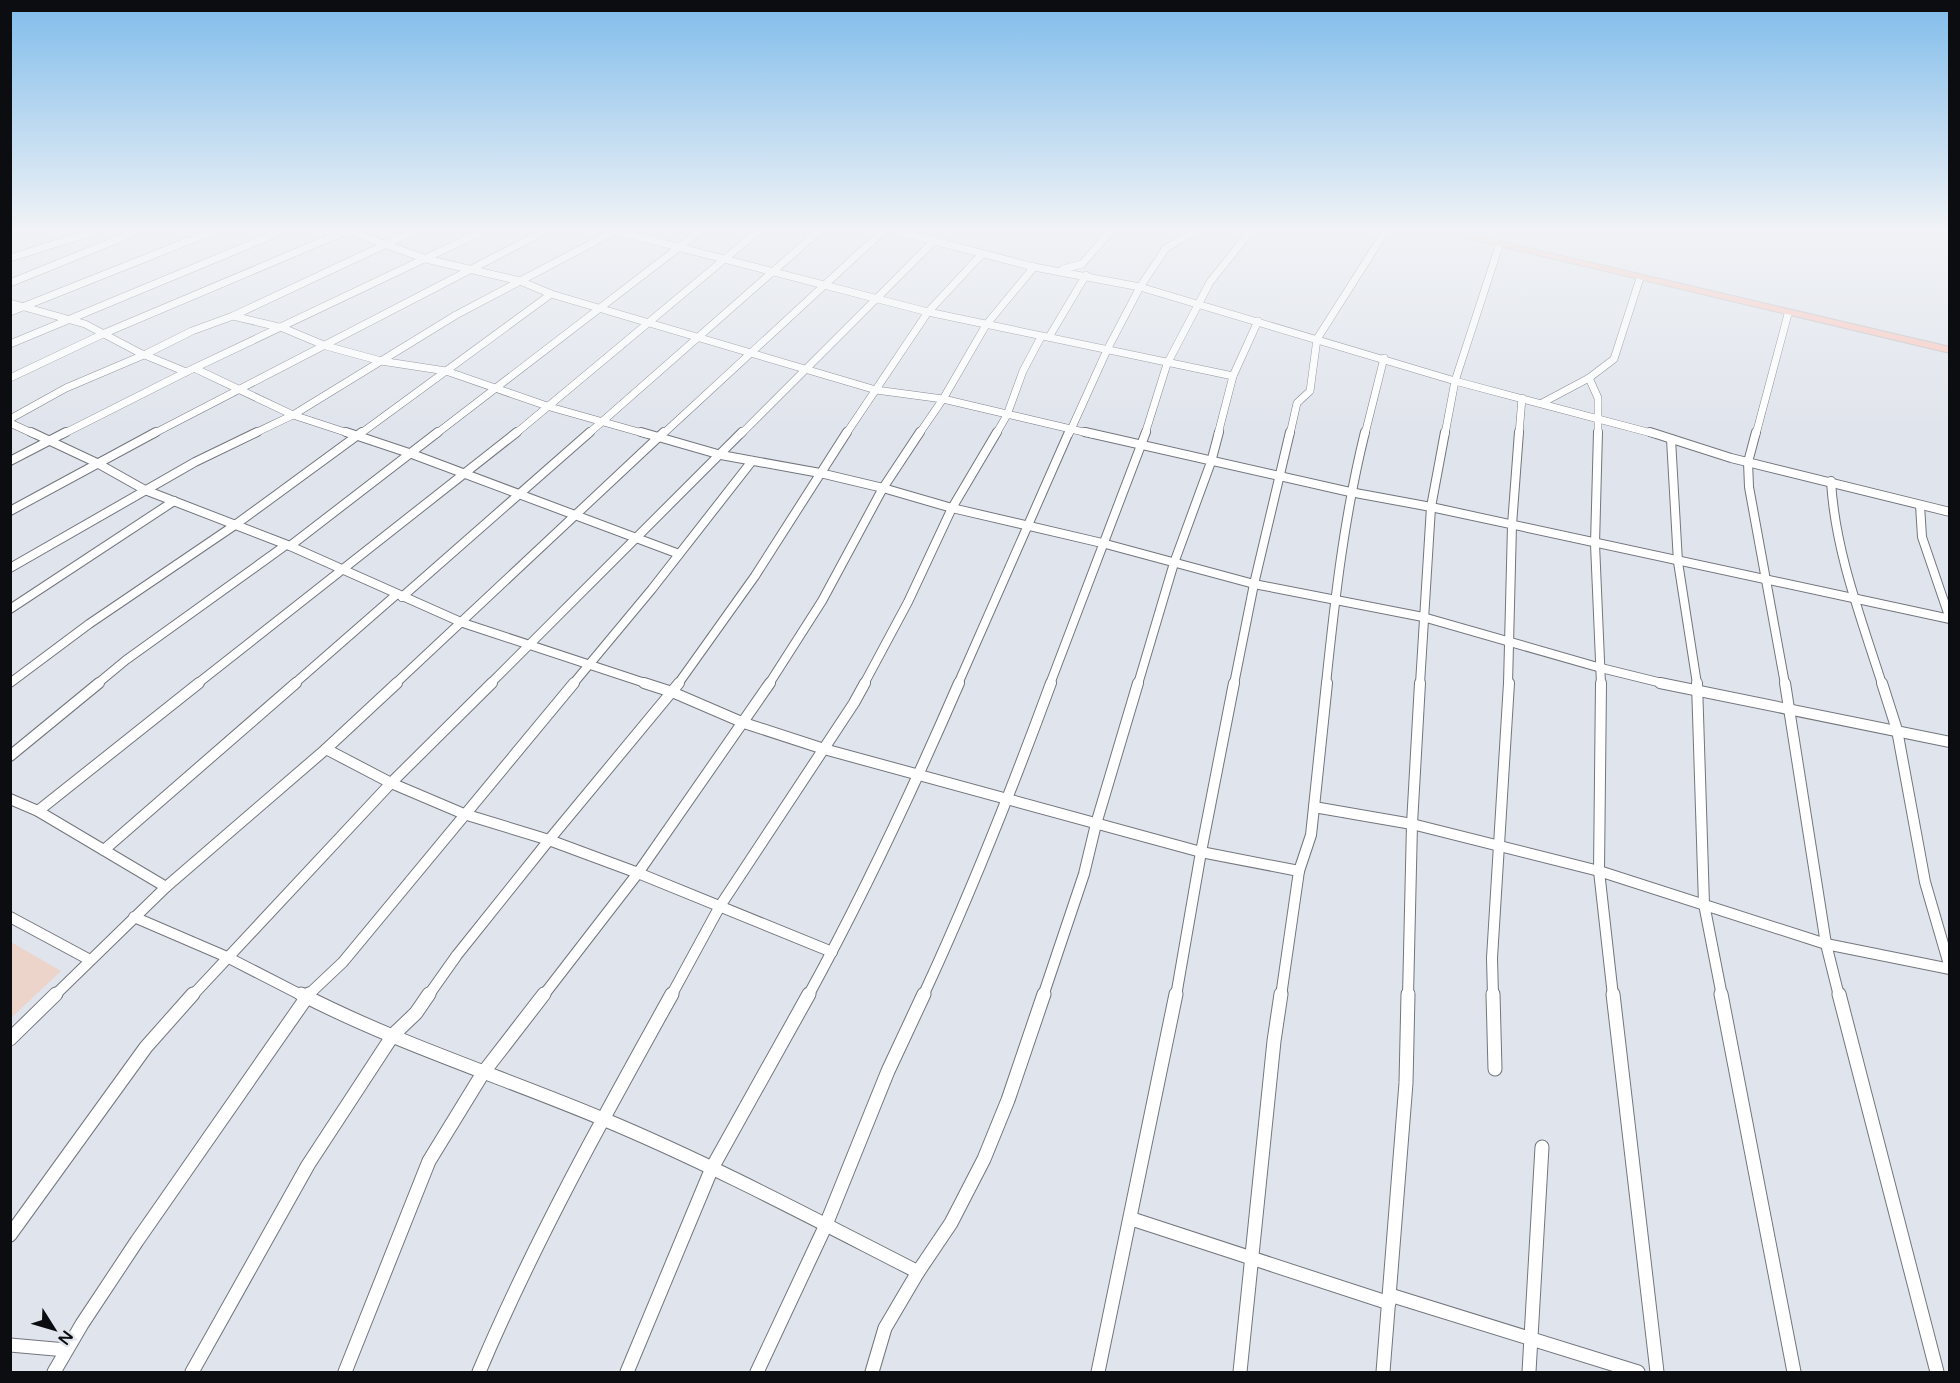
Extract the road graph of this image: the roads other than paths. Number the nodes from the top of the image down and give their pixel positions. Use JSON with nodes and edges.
{"nodes":[{"id":1,"x":52,"y":297,"type":"edge"},
{"id":2,"x":124,"y":297,"type":"edge"},
{"id":3,"x":191,"y":297,"type":"edge"},
{"id":4,"x":275,"y":297,"type":"edge"},
{"id":5,"x":347,"y":297,"type":"edge"},
{"id":6,"x":421,"y":297,"type":"edge"},
{"id":7,"x":491,"y":297,"type":"edge"},
{"id":8,"x":548,"y":297,"type":"edge"},
{"id":9,"x":560,"y":297,"type":"edge"},
{"id":10,"x":614,"y":297,"type":"edge"},
{"id":11,"x":679,"y":297,"type":"edge"},
{"id":12,"x":745,"y":297,"type":"edge"},
{"id":13,"x":810,"y":297,"type":"edge"},
{"id":14,"x":870,"y":297,"type":"edge"},
{"id":15,"x":942,"y":297,"type":"edge"},
{"id":16,"x":1010,"y":297,"type":"edge"},
{"id":17,"x":1071,"y":297,"type":"edge"},
{"id":18,"x":1135,"y":297,"type":"edge"},
{"id":19,"x":1170,"y":297,"type":"edge"},
{"id":20,"x":1203,"y":297,"type":"edge"},
{"id":21,"x":1344,"y":297,"type":"edge"},
{"id":22,"x":1483,"y":297,"type":"edge"},
{"id":23,"x":1634,"y":297,"type":"edge"},
{"id":24,"x":1716,"y":297,"type":"edge"},
{"id":25,"x":876,"y":298,"type":"junction"},
{"id":26,"x":10,"y":303,"type":"edge"},
{"id":27,"x":1199,"y":306,"type":"junction"},
{"id":28,"x":26,"y":307,"type":"junction"},
{"id":29,"x":599,"y":308,"type":"junction"},
{"id":30,"x":10,"y":312,"type":"edge"},
{"id":31,"x":928,"y":312,"type":"junction"},
{"id":32,"x":1788,"y":314,"type":"junction"},
{"id":33,"x":233,"y":316,"type":"junction"},
{"id":34,"x":67,"y":320,"type":"junction"},
{"id":35,"x":1258,"y":321,"type":"junction"},
{"id":36,"x":649,"y":322,"type":"junction"},
{"id":37,"x":986,"y":325,"type":"junction"},
{"id":38,"x":283,"y":328,"type":"junction"},
{"id":39,"x":105,"y":333,"type":"junction"},
{"id":40,"x":1045,"y":337,"type":"junction"},
{"id":41,"x":697,"y":338,"type":"junction"},
{"id":42,"x":1317,"y":339,"type":"junction"},
{"id":43,"x":10,"y":344,"type":"edge"},
{"id":44,"x":326,"y":346,"type":"junction"},
{"id":45,"x":1107,"y":350,"type":"junction"},
{"id":46,"x":1950,"y":350,"type":"edge"},
{"id":47,"x":146,"y":354,"type":"junction"},
{"id":48,"x":749,"y":354,"type":"junction"},
{"id":49,"x":1384,"y":358,"type":"junction"},
{"id":50,"x":381,"y":361,"type":"junction"},
{"id":51,"x":1167,"y":364,"type":"junction"},
{"id":52,"x":196,"y":369,"type":"junction"},
{"id":53,"x":805,"y":369,"type":"junction"},
{"id":54,"x":446,"y":371,"type":"junction"},
{"id":55,"x":186,"y":372,"type":"junction"},
{"id":56,"x":1233,"y":376,"type":"junction"},
{"id":57,"x":10,"y":378,"type":"edge"},
{"id":58,"x":1589,"y":378,"type":"junction"},
{"id":59,"x":1455,"y":381,"type":"junction"},
{"id":60,"x":238,"y":388,"type":"junction"},
{"id":61,"x":498,"y":388,"type":"junction"},
{"id":62,"x":876,"y":390,"type":"junction"},
{"id":63,"x":1522,"y":398,"type":"junction"},
{"id":64,"x":943,"y":399,"type":"junction"},
{"id":65,"x":1542,"y":403,"type":"junction"},
{"id":66,"x":550,"y":407,"type":"junction"},
{"id":67,"x":293,"y":415,"type":"junction"},
{"id":68,"x":1007,"y":415,"type":"junction"},
{"id":69,"x":1598,"y":418,"type":"junction"},
{"id":70,"x":10,"y":421,"type":"edge"},
{"id":71,"x":601,"y":421,"type":"junction"},
{"id":72,"x":1072,"y":429,"type":"junction"},
{"id":73,"x":357,"y":436,"type":"junction"},
{"id":74,"x":660,"y":439,"type":"junction"},
{"id":75,"x":1671,"y":439,"type":"junction"},
{"id":76,"x":49,"y":440,"type":"junction"},
{"id":77,"x":1141,"y":447,"type":"junction"},
{"id":78,"x":412,"y":454,"type":"junction"},
{"id":79,"x":721,"y":455,"type":"junction"},
{"id":80,"x":10,"y":461,"type":"edge"},
{"id":81,"x":752,"y":461,"type":"junction"},
{"id":82,"x":1211,"y":462,"type":"junction"},
{"id":83,"x":1748,"y":462,"type":"junction"},
{"id":84,"x":97,"y":463,"type":"junction"},
{"id":85,"x":820,"y":473,"type":"junction"},
{"id":86,"x":464,"y":475,"type":"junction"},
{"id":87,"x":1281,"y":477,"type":"junction"},
{"id":88,"x":1831,"y":481,"type":"junction"},
{"id":89,"x":883,"y":488,"type":"junction"},
{"id":90,"x":145,"y":490,"type":"junction"},
{"id":91,"x":1350,"y":492,"type":"junction"},
{"id":92,"x":519,"y":494,"type":"junction"},
{"id":93,"x":174,"y":501,"type":"junction"},
{"id":94,"x":1920,"y":505,"type":"junction"},
{"id":95,"x":1431,"y":507,"type":"junction"},
{"id":96,"x":952,"y":508,"type":"junction"},
{"id":97,"x":10,"y":511,"type":"edge"},
{"id":98,"x":1950,"y":512,"type":"edge"},
{"id":99,"x":576,"y":516,"type":"junction"},
{"id":100,"x":235,"y":525,"type":"junction"},
{"id":101,"x":1027,"y":525,"type":"junction"},
{"id":102,"x":1512,"y":525,"type":"junction"},
{"id":103,"x":637,"y":537,"type":"junction"},
{"id":104,"x":1102,"y":543,"type":"junction"},
{"id":105,"x":1595,"y":544,"type":"junction"},
{"id":106,"x":288,"y":545,"type":"junction"},
{"id":107,"x":680,"y":554,"type":"junction"},
{"id":108,"x":1678,"y":562,"type":"junction"},
{"id":109,"x":1174,"y":563,"type":"junction"},
{"id":110,"x":10,"y":568,"type":"edge"},
{"id":111,"x":340,"y":570,"type":"junction"},
{"id":112,"x":1766,"y":580,"type":"junction"},
{"id":113,"x":1254,"y":584,"type":"junction"},
{"id":114,"x":400,"y":595,"type":"junction"},
{"id":115,"x":1855,"y":598,"type":"junction"},
{"id":116,"x":1335,"y":599,"type":"junction"},
{"id":117,"x":10,"y":609,"type":"edge"},
{"id":118,"x":1424,"y":617,"type":"junction"},
{"id":119,"x":1950,"y":619,"type":"edge"},
{"id":120,"x":463,"y":623,"type":"junction"},
{"id":121,"x":1511,"y":641,"type":"junction"},
{"id":122,"x":531,"y":645,"type":"junction"},
{"id":123,"x":587,"y":665,"type":"junction"},
{"id":124,"x":1601,"y":668,"type":"junction"},
{"id":125,"x":10,"y":683,"type":"edge"},
{"id":126,"x":672,"y":692,"type":"junction"},
{"id":127,"x":1698,"y":692,"type":"junction"},
{"id":128,"x":1790,"y":711,"type":"junction"},
{"id":129,"x":744,"y":723,"type":"junction"},
{"id":130,"x":1897,"y":730,"type":"junction"},
{"id":131,"x":1950,"y":742,"type":"edge"},
{"id":132,"x":326,"y":749,"type":"junction"},
{"id":133,"x":824,"y":749,"type":"junction"},
{"id":134,"x":10,"y":756,"type":"edge"},
{"id":135,"x":919,"y":775,"type":"junction"},
{"id":136,"x":391,"y":783,"type":"junction"},
{"id":137,"x":10,"y":799,"type":"edge"},
{"id":138,"x":1008,"y":799,"type":"junction"},
{"id":139,"x":1314,"y":807,"type":"junction"},
{"id":140,"x":38,"y":812,"type":"junction"},
{"id":141,"x":464,"y":814,"type":"junction"},
{"id":142,"x":1096,"y":824,"type":"junction"},
{"id":143,"x":1412,"y":824,"type":"junction"},
{"id":144,"x":549,"y":840,"type":"junction"},
{"id":145,"x":1500,"y":848,"type":"junction"},
{"id":146,"x":104,"y":850,"type":"junction"},
{"id":147,"x":1201,"y":852,"type":"junction"},
{"id":148,"x":1299,"y":871,"type":"junction"},
{"id":149,"x":1599,"y":871,"type":"junction"},
{"id":150,"x":638,"y":873,"type":"junction"},
{"id":151,"x":166,"y":887,"type":"junction"},
{"id":152,"x":1704,"y":904,"type":"junction"},
{"id":153,"x":720,"y":906,"type":"junction"},
{"id":154,"x":10,"y":917,"type":"edge"},
{"id":155,"x":134,"y":917,"type":"junction"},
{"id":156,"x":1826,"y":944,"type":"junction"},
{"id":157,"x":832,"y":952,"type":"junction"},
{"id":158,"x":227,"y":957,"type":"junction"},
{"id":159,"x":90,"y":960,"type":"junction"},
{"id":160,"x":1950,"y":968,"type":"edge"},
{"id":161,"x":306,"y":997,"type":"junction"},
{"id":162,"x":393,"y":1035,"type":"junction"},
{"id":163,"x":10,"y":1039,"type":"edge"},
{"id":164,"x":1495,"y":1069,"type":"dead end"},
{"id":165,"x":483,"y":1073,"type":"junction"},
{"id":166,"x":603,"y":1119,"type":"junction"},
{"id":167,"x":1542,"y":1147,"type":"dead end"},
{"id":168,"x":712,"y":1168,"type":"junction"},
{"id":169,"x":1132,"y":1219,"type":"junction"},
{"id":170,"x":825,"y":1227,"type":"junction"},
{"id":171,"x":10,"y":1235,"type":"edge"},
{"id":172,"x":1253,"y":1258,"type":"junction"},
{"id":173,"x":918,"y":1272,"type":"junction"},
{"id":174,"x":1390,"y":1299,"type":"junction"},
{"id":175,"x":1531,"y":1340,"type":"junction"},
{"id":176,"x":12,"y":1347,"type":"edge"},
{"id":177,"x":66,"y":1350,"type":"junction"},
{"id":178,"x":54,"y":1372,"type":"edge"},
{"id":179,"x":192,"y":1372,"type":"edge"},
{"id":180,"x":345,"y":1372,"type":"edge"},
{"id":181,"x":478,"y":1372,"type":"edge"},
{"id":182,"x":627,"y":1372,"type":"edge"},
{"id":183,"x":758,"y":1372,"type":"edge"},
{"id":184,"x":872,"y":1372,"type":"edge"},
{"id":185,"x":1098,"y":1372,"type":"edge"},
{"id":186,"x":1240,"y":1372,"type":"edge"},
{"id":187,"x":1383,"y":1372,"type":"edge"},
{"id":188,"x":1529,"y":1372,"type":"edge"},
{"id":189,"x":1638,"y":1372,"type":"edge"},
{"id":190,"x":1658,"y":1372,"type":"edge"},
{"id":191,"x":1794,"y":1372,"type":"edge"},
{"id":192,"x":1937,"y":1372,"type":"edge"}],
"edges":[{"from":1,"to":28,"type":"street"},
{"from":2,"to":34,"type":"street"},
{"from":3,"to":39,"type":"street"},
{"from":4,"to":33,"type":"street"},
{"from":5,"to":38,"type":"street"},
{"from":6,"to":44,"type":"street"},
{"from":7,"to":50,"type":"street"},
{"from":8,"to":54,"type":"street"},
{"from":9,"to":29,"type":"street"},
{"from":10,"to":29,"type":"street"},
{"from":11,"to":36,"type":"street"},
{"from":12,"to":41,"type":"street"},
{"from":13,"to":48,"type":"street"},
{"from":14,"to":25,"type":"street"},
{"from":15,"to":31,"type":"street"},
{"from":16,"to":37,"type":"street"},
{"from":17,"to":40,"type":"street"},
{"from":18,"to":45,"type":"street"},
{"from":19,"to":27,"type":"street"},
{"from":20,"to":27,"type":"street"},
{"from":21,"to":42,"type":"street"},
{"from":22,"to":59,"type":"street"},
{"from":23,"to":58,"type":"street"},
{"from":24,"to":32,"type":"main road"},
{"from":25,"to":31,"type":"street"},
{"from":25,"to":53,"type":"street"},
{"from":26,"to":28,"type":"street"},
{"from":27,"to":35,"type":"street"},
{"from":27,"to":51,"type":"street"},
{"from":28,"to":30,"type":"street"},
{"from":28,"to":34,"type":"street"},
{"from":29,"to":36,"type":"street"},
{"from":29,"to":61,"type":"street"},
{"from":31,"to":37,"type":"street"},
{"from":31,"to":62,"type":"street"},
{"from":32,"to":46,"type":"main road"},
{"from":32,"to":83,"type":"street"},
{"from":33,"to":38,"type":"street"},
{"from":33,"to":47,"type":"street"},
{"from":34,"to":39,"type":"street"},
{"from":34,"to":43,"type":"street"},
{"from":35,"to":42,"type":"street"},
{"from":35,"to":56,"type":"street"},
{"from":36,"to":41,"type":"street"},
{"from":36,"to":66,"type":"street"},
{"from":37,"to":40,"type":"street"},
{"from":37,"to":64,"type":"street"},
{"from":38,"to":44,"type":"street"},
{"from":38,"to":52,"type":"street"},
{"from":39,"to":47,"type":"street"},
{"from":39,"to":57,"type":"street"},
{"from":40,"to":45,"type":"street"},
{"from":40,"to":68,"type":"street"},
{"from":41,"to":48,"type":"street"},
{"from":41,"to":71,"type":"street"},
{"from":42,"to":49,"type":"street"},
{"from":42,"to":87,"type":"street"},
{"from":44,"to":50,"type":"street"},
{"from":44,"to":60,"type":"street"},
{"from":45,"to":51,"type":"street"},
{"from":45,"to":72,"type":"street"},
{"from":47,"to":55,"type":"street"},
{"from":47,"to":70,"type":"street"},
{"from":48,"to":53,"type":"street"},
{"from":48,"to":74,"type":"street"},
{"from":49,"to":59,"type":"street"},
{"from":49,"to":91,"type":"street"},
{"from":50,"to":54,"type":"street"},
{"from":50,"to":67,"type":"street"},
{"from":51,"to":56,"type":"street"},
{"from":51,"to":77,"type":"street"},
{"from":52,"to":55,"type":"street"},
{"from":52,"to":60,"type":"street"},
{"from":53,"to":62,"type":"street"},
{"from":53,"to":79,"type":"street"},
{"from":54,"to":61,"type":"street"},
{"from":54,"to":73,"type":"street"},
{"from":55,"to":76,"type":"street"},
{"from":56,"to":82,"type":"street"},
{"from":58,"to":65,"type":"street"},
{"from":58,"to":69,"type":"street"},
{"from":59,"to":63,"type":"street"},
{"from":59,"to":95,"type":"street"},
{"from":60,"to":67,"type":"street"},
{"from":60,"to":84,"type":"street"},
{"from":61,"to":66,"type":"street"},
{"from":61,"to":78,"type":"street"},
{"from":62,"to":64,"type":"street"},
{"from":62,"to":85,"type":"street"},
{"from":63,"to":65,"type":"street"},
{"from":63,"to":102,"type":"street"},
{"from":64,"to":68,"type":"street"},
{"from":64,"to":89,"type":"street"},
{"from":65,"to":69,"type":"street"},
{"from":66,"to":71,"type":"street"},
{"from":66,"to":86,"type":"street"},
{"from":67,"to":73,"type":"street"},
{"from":67,"to":90,"type":"street"},
{"from":68,"to":72,"type":"street"},
{"from":68,"to":96,"type":"street"},
{"from":69,"to":75,"type":"street"},
{"from":69,"to":105,"type":"street"},
{"from":70,"to":76,"type":"street"},
{"from":71,"to":74,"type":"street"},
{"from":71,"to":92,"type":"street"},
{"from":72,"to":77,"type":"street"},
{"from":72,"to":101,"type":"street"},
{"from":73,"to":78,"type":"street"},
{"from":73,"to":100,"type":"street"},
{"from":74,"to":79,"type":"street"},
{"from":74,"to":99,"type":"street"},
{"from":75,"to":83,"type":"street"},
{"from":75,"to":108,"type":"street"},
{"from":76,"to":80,"type":"street"},
{"from":76,"to":84,"type":"street"},
{"from":77,"to":82,"type":"street"},
{"from":77,"to":104,"type":"street"},
{"from":78,"to":86,"type":"street"},
{"from":78,"to":106,"type":"street"},
{"from":79,"to":81,"type":"street"},
{"from":79,"to":103,"type":"street"},
{"from":81,"to":85,"type":"street"},
{"from":81,"to":107,"type":"street"},
{"from":82,"to":87,"type":"street"},
{"from":82,"to":109,"type":"street"},
{"from":83,"to":88,"type":"street"},
{"from":83,"to":112,"type":"street"},
{"from":84,"to":90,"type":"street"},
{"from":84,"to":97,"type":"street"},
{"from":85,"to":89,"type":"street"},
{"from":85,"to":126,"type":"street"},
{"from":86,"to":92,"type":"street"},
{"from":86,"to":111,"type":"street"},
{"from":87,"to":91,"type":"street"},
{"from":87,"to":113,"type":"street"},
{"from":88,"to":94,"type":"street"},
{"from":88,"to":115,"type":"street"},
{"from":89,"to":96,"type":"street"},
{"from":89,"to":129,"type":"street"},
{"from":90,"to":93,"type":"street"},
{"from":90,"to":110,"type":"street"},
{"from":91,"to":95,"type":"street"},
{"from":91,"to":116,"type":"street"},
{"from":92,"to":99,"type":"street"},
{"from":92,"to":114,"type":"street"},
{"from":93,"to":100,"type":"street"},
{"from":93,"to":117,"type":"street"},
{"from":94,"to":98,"type":"street"},
{"from":94,"to":119,"type":"street"},
{"from":95,"to":102,"type":"street"},
{"from":95,"to":118,"type":"street"},
{"from":96,"to":101,"type":"street"},
{"from":96,"to":133,"type":"street"},
{"from":99,"to":103,"type":"street"},
{"from":99,"to":120,"type":"street"},
{"from":100,"to":106,"type":"street"},
{"from":100,"to":125,"type":"street"},
{"from":101,"to":104,"type":"street"},
{"from":101,"to":135,"type":"street"},
{"from":102,"to":105,"type":"street"},
{"from":102,"to":121,"type":"street"},
{"from":103,"to":107,"type":"street"},
{"from":103,"to":122,"type":"street"},
{"from":104,"to":109,"type":"street"},
{"from":104,"to":138,"type":"street"},
{"from":105,"to":108,"type":"street"},
{"from":105,"to":124,"type":"street"},
{"from":106,"to":111,"type":"street"},
{"from":106,"to":134,"type":"street"},
{"from":107,"to":123,"type":"street"},
{"from":108,"to":112,"type":"street"},
{"from":108,"to":127,"type":"street"},
{"from":109,"to":113,"type":"street"},
{"from":109,"to":142,"type":"street"},
{"from":111,"to":114,"type":"street"},
{"from":111,"to":140,"type":"street"},
{"from":112,"to":115,"type":"street"},
{"from":112,"to":128,"type":"street"},
{"from":113,"to":116,"type":"street"},
{"from":113,"to":147,"type":"street"},
{"from":114,"to":120,"type":"street"},
{"from":114,"to":146,"type":"street"},
{"from":115,"to":119,"type":"street"},
{"from":115,"to":130,"type":"street"},
{"from":116,"to":118,"type":"street"},
{"from":116,"to":139,"type":"street"},
{"from":118,"to":121,"type":"street"},
{"from":118,"to":143,"type":"street"},
{"from":120,"to":122,"type":"street"},
{"from":120,"to":132,"type":"street"},
{"from":121,"to":124,"type":"street"},
{"from":121,"to":145,"type":"street"},
{"from":122,"to":123,"type":"street"},
{"from":122,"to":136,"type":"street"},
{"from":123,"to":126,"type":"street"},
{"from":123,"to":141,"type":"street"},
{"from":124,"to":127,"type":"street"},
{"from":124,"to":149,"type":"street"},
{"from":126,"to":129,"type":"street"},
{"from":126,"to":144,"type":"street"},
{"from":127,"to":128,"type":"street"},
{"from":127,"to":152,"type":"street"},
{"from":128,"to":130,"type":"street"},
{"from":128,"to":156,"type":"street"},
{"from":129,"to":133,"type":"street"},
{"from":129,"to":150,"type":"street"},
{"from":130,"to":131,"type":"street"},
{"from":130,"to":160,"type":"street"},
{"from":132,"to":136,"type":"street"},
{"from":132,"to":151,"type":"street"},
{"from":133,"to":135,"type":"street"},
{"from":133,"to":153,"type":"street"},
{"from":135,"to":138,"type":"street"},
{"from":135,"to":157,"type":"street"},
{"from":136,"to":141,"type":"street"},
{"from":136,"to":158,"type":"street"},
{"from":137,"to":140,"type":"street"},
{"from":138,"to":142,"type":"street"},
{"from":138,"to":170,"type":"street"},
{"from":139,"to":143,"type":"street"},
{"from":139,"to":148,"type":"street"},
{"from":140,"to":146,"type":"street"},
{"from":141,"to":144,"type":"street"},
{"from":141,"to":161,"type":"street"},
{"from":142,"to":147,"type":"street"},
{"from":142,"to":173,"type":"street"},
{"from":143,"to":145,"type":"street"},
{"from":143,"to":174,"type":"street"},
{"from":144,"to":150,"type":"street"},
{"from":144,"to":162,"type":"street"},
{"from":145,"to":149,"type":"street"},
{"from":145,"to":164,"type":"street"},
{"from":146,"to":151,"type":"street"},
{"from":147,"to":148,"type":"street"},
{"from":147,"to":169,"type":"street"},
{"from":148,"to":172,"type":"street"},
{"from":149,"to":152,"type":"street"},
{"from":149,"to":190,"type":"street"},
{"from":150,"to":153,"type":"street"},
{"from":150,"to":165,"type":"street"},
{"from":151,"to":155,"type":"street"},
{"from":152,"to":156,"type":"street"},
{"from":152,"to":191,"type":"street"},
{"from":153,"to":157,"type":"street"},
{"from":153,"to":166,"type":"street"},
{"from":154,"to":159,"type":"street"},
{"from":155,"to":158,"type":"street"},
{"from":155,"to":159,"type":"street"},
{"from":156,"to":160,"type":"street"},
{"from":156,"to":192,"type":"street"},
{"from":157,"to":168,"type":"street"},
{"from":158,"to":161,"type":"street"},
{"from":158,"to":171,"type":"street"},
{"from":159,"to":163,"type":"street"},
{"from":161,"to":162,"type":"street"},
{"from":161,"to":177,"type":"street"},
{"from":162,"to":165,"type":"street"},
{"from":162,"to":179,"type":"street"},
{"from":165,"to":166,"type":"street"},
{"from":165,"to":180,"type":"street"},
{"from":166,"to":168,"type":"street"},
{"from":166,"to":181,"type":"street"},
{"from":167,"to":175,"type":"street"},
{"from":168,"to":170,"type":"street"},
{"from":168,"to":182,"type":"street"},
{"from":169,"to":172,"type":"street"},
{"from":169,"to":185,"type":"street"},
{"from":170,"to":173,"type":"street"},
{"from":170,"to":183,"type":"street"},
{"from":172,"to":174,"type":"street"},
{"from":172,"to":186,"type":"street"},
{"from":173,"to":184,"type":"street"},
{"from":174,"to":175,"type":"street"},
{"from":174,"to":187,"type":"street"},
{"from":175,"to":188,"type":"street"},
{"from":175,"to":189,"type":"street"},
{"from":176,"to":177,"type":"street"},
{"from":177,"to":178,"type":"street"}]}
